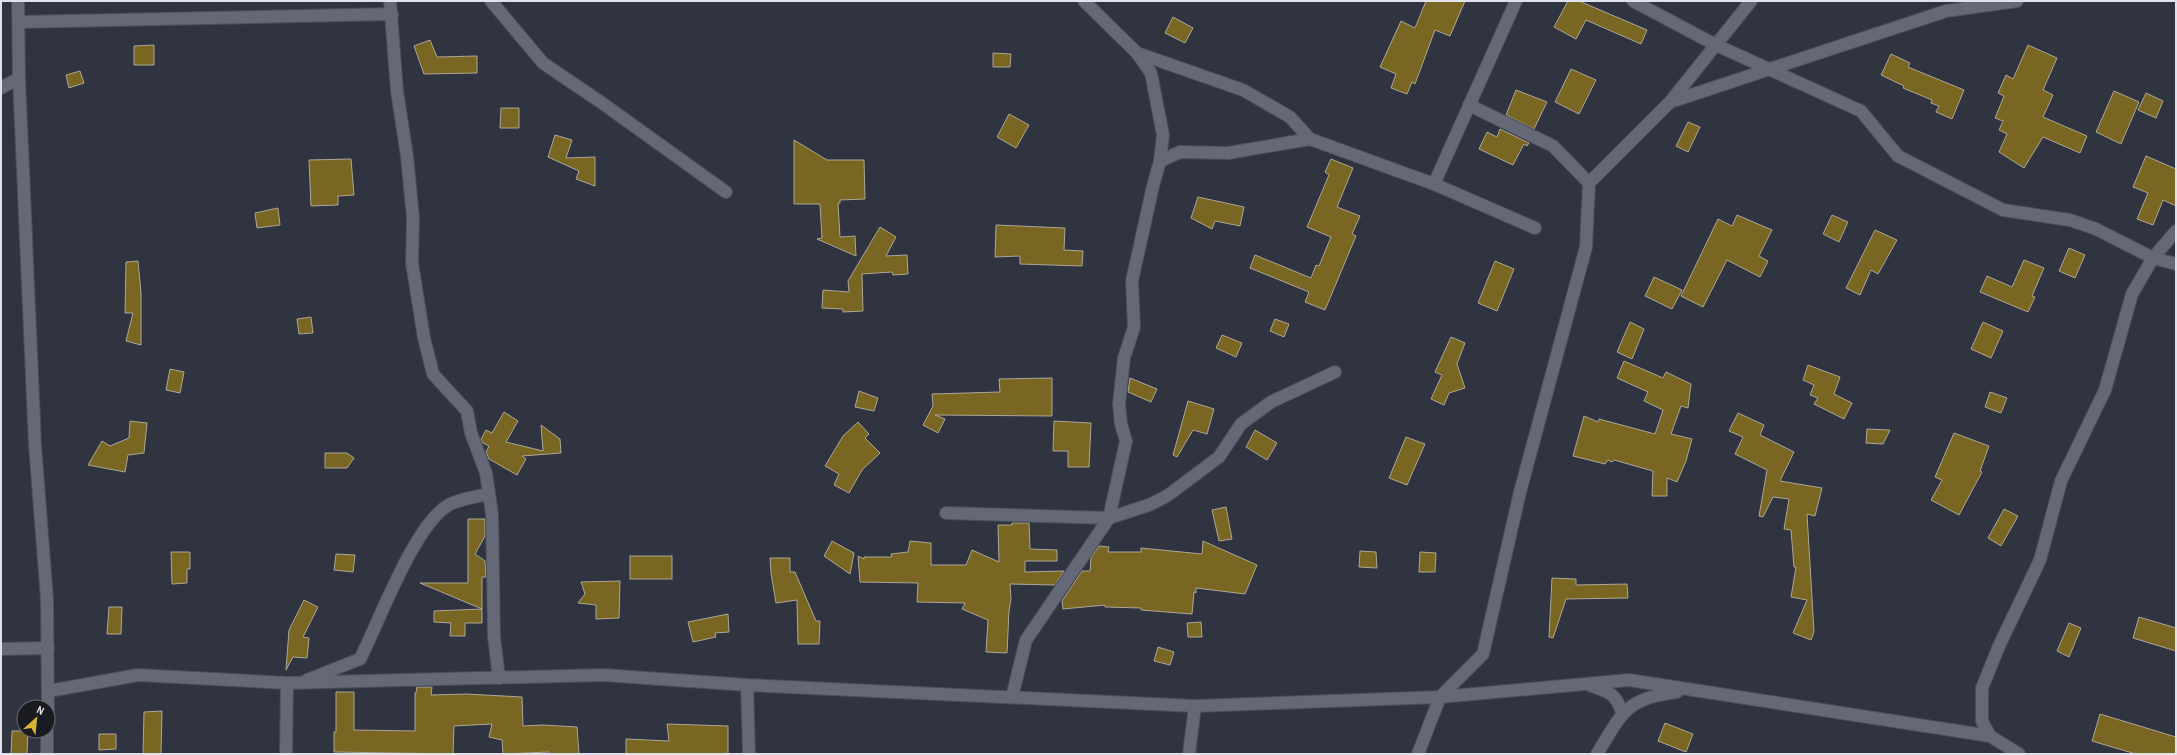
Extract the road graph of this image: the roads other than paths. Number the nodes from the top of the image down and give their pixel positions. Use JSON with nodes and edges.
{"nodes":[{"id":1,"x":18,"y":1,"type":"edge"},
{"id":2,"x":390,"y":1,"type":"edge"},
{"id":3,"x":491,"y":1,"type":"edge"},
{"id":4,"x":1084,"y":1,"type":"edge"},
{"id":5,"x":1516,"y":1,"type":"edge"},
{"id":6,"x":1632,"y":1,"type":"edge"},
{"id":7,"x":1751,"y":1,"type":"edge"},
{"id":8,"x":2017,"y":1,"type":"edge"},
{"id":9,"x":392,"y":14,"type":"junction"},
{"id":10,"x":19,"y":22,"type":"junction"},
{"id":11,"x":1716,"y":45,"type":"junction"},
{"id":12,"x":1137,"y":52,"type":"junction"},
{"id":13,"x":1768,"y":70,"type":"junction"},
{"id":14,"x":19,"y":78,"type":"junction"},
{"id":15,"x":1,"y":88,"type":"edge"},
{"id":16,"x":1670,"y":102,"type":"junction"},
{"id":17,"x":1469,"y":105,"type":"junction"},
{"id":18,"x":1310,"y":139,"type":"junction"},
{"id":19,"x":1160,"y":161,"type":"junction"},
{"id":20,"x":1589,"y":183,"type":"junction"},
{"id":21,"x":1434,"y":184,"type":"junction"},
{"id":22,"x":726,"y":192,"type":"dead end"},
{"id":23,"x":1535,"y":228,"type":"dead end"},
{"id":24,"x":2176,"y":230,"type":"edge"},
{"id":25,"x":2153,"y":258,"type":"junction"},
{"id":26,"x":2176,"y":264,"type":"edge"},
{"id":27,"x":1335,"y":372,"type":"dead end"},
{"id":28,"x":488,"y":494,"type":"junction"},
{"id":29,"x":946,"y":513,"type":"dead end"},
{"id":30,"x":1109,"y":518,"type":"junction"},
{"id":31,"x":48,"y":648,"type":"junction"},
{"id":32,"x":1,"y":649,"type":"edge"},
{"id":33,"x":499,"y":678,"type":"junction"},
{"id":34,"x":287,"y":683,"type":"junction"},
{"id":35,"x":300,"y":683,"type":"junction"},
{"id":36,"x":1585,"y":684,"type":"junction"},
{"id":37,"x":747,"y":685,"type":"junction"},
{"id":38,"x":1692,"y":690,"type":"junction"},
{"id":39,"x":49,"y":691,"type":"junction"},
{"id":40,"x":1012,"y":697,"type":"junction"},
{"id":41,"x":1440,"y":697,"type":"junction"},
{"id":42,"x":49,"y":699,"type":"edge"},
{"id":43,"x":1195,"y":706,"type":"junction"},
{"id":44,"x":1622,"y":713,"type":"junction"},
{"id":45,"x":1990,"y":736,"type":"junction"},
{"id":46,"x":47,"y":739,"type":"edge"},
{"id":47,"x":47,"y":754,"type":"edge"},
{"id":48,"x":286,"y":754,"type":"edge"},
{"id":49,"x":749,"y":754,"type":"edge"},
{"id":50,"x":1189,"y":754,"type":"edge"},
{"id":51,"x":1418,"y":754,"type":"edge"},
{"id":52,"x":1597,"y":754,"type":"edge"},
{"id":53,"x":2020,"y":754,"type":"edge"}],
"edges":[{"from":1,"to":10,"type":"street"},
{"from":2,"to":9,"type":"street"},
{"from":3,"to":22,"type":"street"},
{"from":4,"to":12,"type":"street"},
{"from":5,"to":17,"type":"street"},
{"from":6,"to":11,"type":"street"},
{"from":7,"to":11,"type":"street"},
{"from":8,"to":13,"type":"street"},
{"from":9,"to":10,"type":"street"},
{"from":9,"to":28,"type":"street"},
{"from":10,"to":14,"type":"street"},
{"from":11,"to":13,"type":"street"},
{"from":11,"to":16,"type":"street"},
{"from":12,"to":18,"type":"street"},
{"from":12,"to":19,"type":"street"},
{"from":13,"to":16,"type":"street"},
{"from":13,"to":25,"type":"street"},
{"from":14,"to":15,"type":"street"},
{"from":14,"to":31,"type":"street"},
{"from":16,"to":20,"type":"street"},
{"from":17,"to":20,"type":"street"},
{"from":17,"to":21,"type":"street"},
{"from":18,"to":19,"type":"street"},
{"from":18,"to":21,"type":"street"},
{"from":19,"to":30,"type":"street"},
{"from":20,"to":41,"type":"street"},
{"from":21,"to":23,"type":"street"},
{"from":24,"to":25,"type":"street"},
{"from":25,"to":26,"type":"street"},
{"from":25,"to":45,"type":"street"},
{"from":27,"to":30,"type":"street"},
{"from":28,"to":33,"type":"street"},
{"from":28,"to":35,"type":"street"},
{"from":29,"to":30,"type":"street"},
{"from":30,"to":40,"type":"street"},
{"from":31,"to":32,"type":"street"},
{"from":31,"to":39,"type":"street"},
{"from":33,"to":35,"type":"street"},
{"from":33,"to":37,"type":"street"},
{"from":34,"to":35,"type":"street"},
{"from":34,"to":39,"type":"street"},
{"from":34,"to":48,"type":"street"},
{"from":36,"to":38,"type":"street"},
{"from":36,"to":41,"type":"street"},
{"from":36,"to":44,"type":"street"},
{"from":37,"to":40,"type":"street"},
{"from":37,"to":49,"type":"street"},
{"from":38,"to":44,"type":"street"},
{"from":38,"to":45,"type":"street"},
{"from":39,"to":42,"type":"street"},
{"from":40,"to":43,"type":"street"},
{"from":41,"to":43,"type":"street"},
{"from":41,"to":51,"type":"street"},
{"from":43,"to":50,"type":"street"},
{"from":44,"to":52,"type":"street"},
{"from":45,"to":53,"type":"street"},
{"from":46,"to":47,"type":"street"}]}
